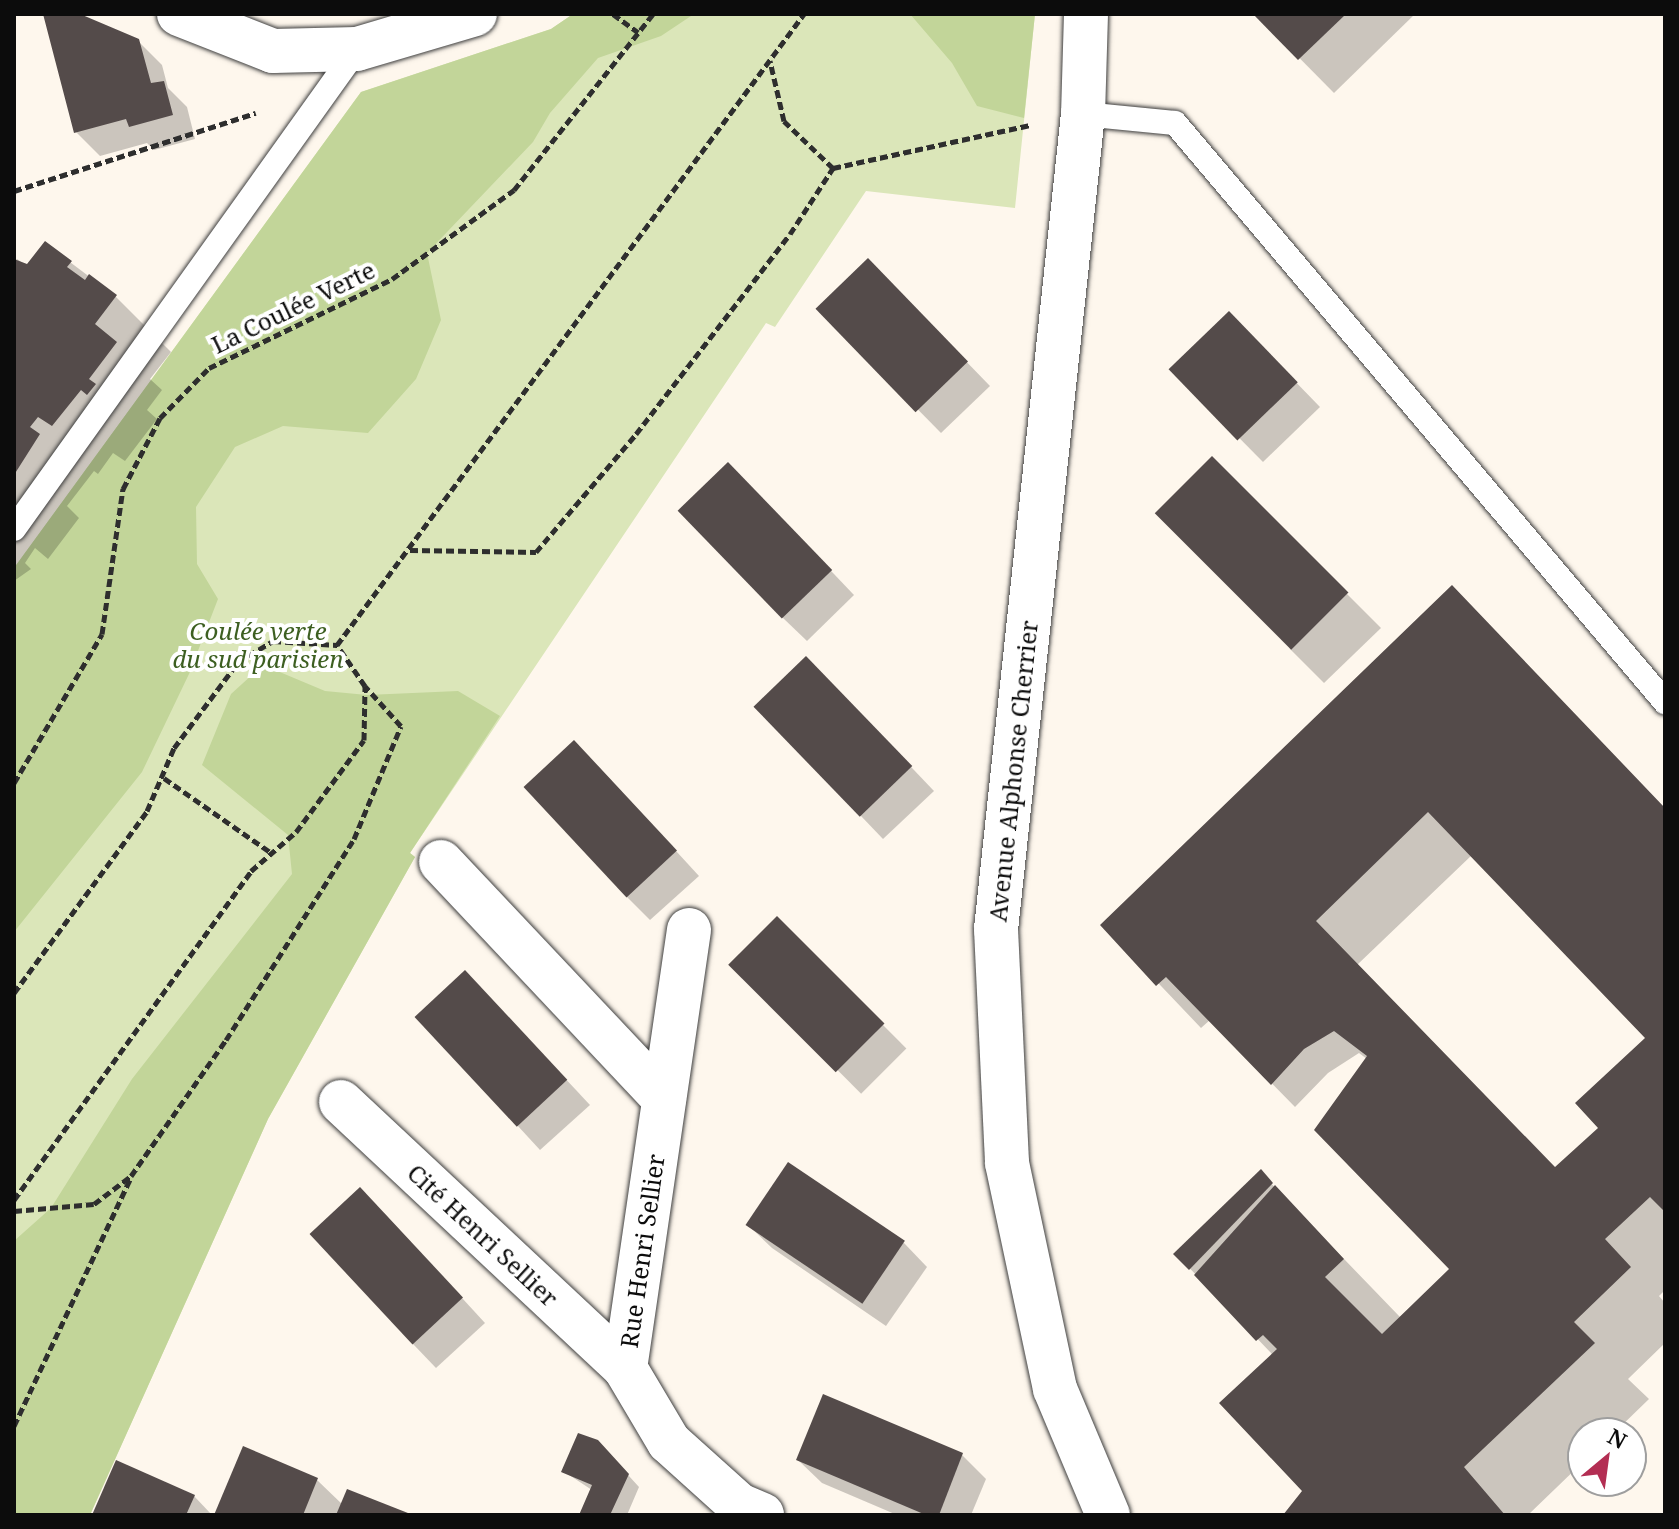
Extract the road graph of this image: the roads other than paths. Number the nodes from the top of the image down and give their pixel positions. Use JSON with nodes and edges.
{"nodes":[{"id":1,"x":179,"y":14,"type":"edge"},
{"id":2,"x":475,"y":14,"type":"edge"},
{"id":3,"x":1086,"y":14,"type":"edge"},
{"id":4,"x":357,"y":49,"type":"junction"},
{"id":5,"x":1083,"y":114,"type":"junction"},
{"id":6,"x":14,"y":529,"type":"edge"},
{"id":7,"x":1665,"y":702,"type":"edge"},
{"id":8,"x":441,"y":862,"type":"dead end"},
{"id":9,"x":689,"y":930,"type":"dead end"},
{"id":10,"x":664,"y":1099,"type":"junction"},
{"id":11,"x":341,"y":1102,"type":"dead end"},
{"id":12,"x":625,"y":1368,"type":"junction"},
{"id":13,"x":762,"y":1515,"type":"edge"},
{"id":14,"x":1108,"y":1515,"type":"edge"}],
"edges":[{"from":1,"to":4,"type":"street"},
{"from":2,"to":4,"type":"street"},
{"from":3,"to":5,"type":"street","name":"Avenue Alphonse Cherrier"},
{"from":4,"to":6,"type":"lane"},
{"from":5,"to":7,"type":"lane"},
{"from":5,"to":14,"type":"street","name":"Avenue Alphonse Cherrier"},
{"from":8,"to":10,"type":"street"},
{"from":9,"to":10,"type":"street","name":"Rue Henri Sellier"},
{"from":10,"to":12,"type":"street","name":"Rue Henri Sellier"},
{"from":11,"to":12,"type":"street","name":"Cité Henri Sellier"},
{"from":12,"to":13,"type":"street","name":"Rue Henri Sellier"}]}
